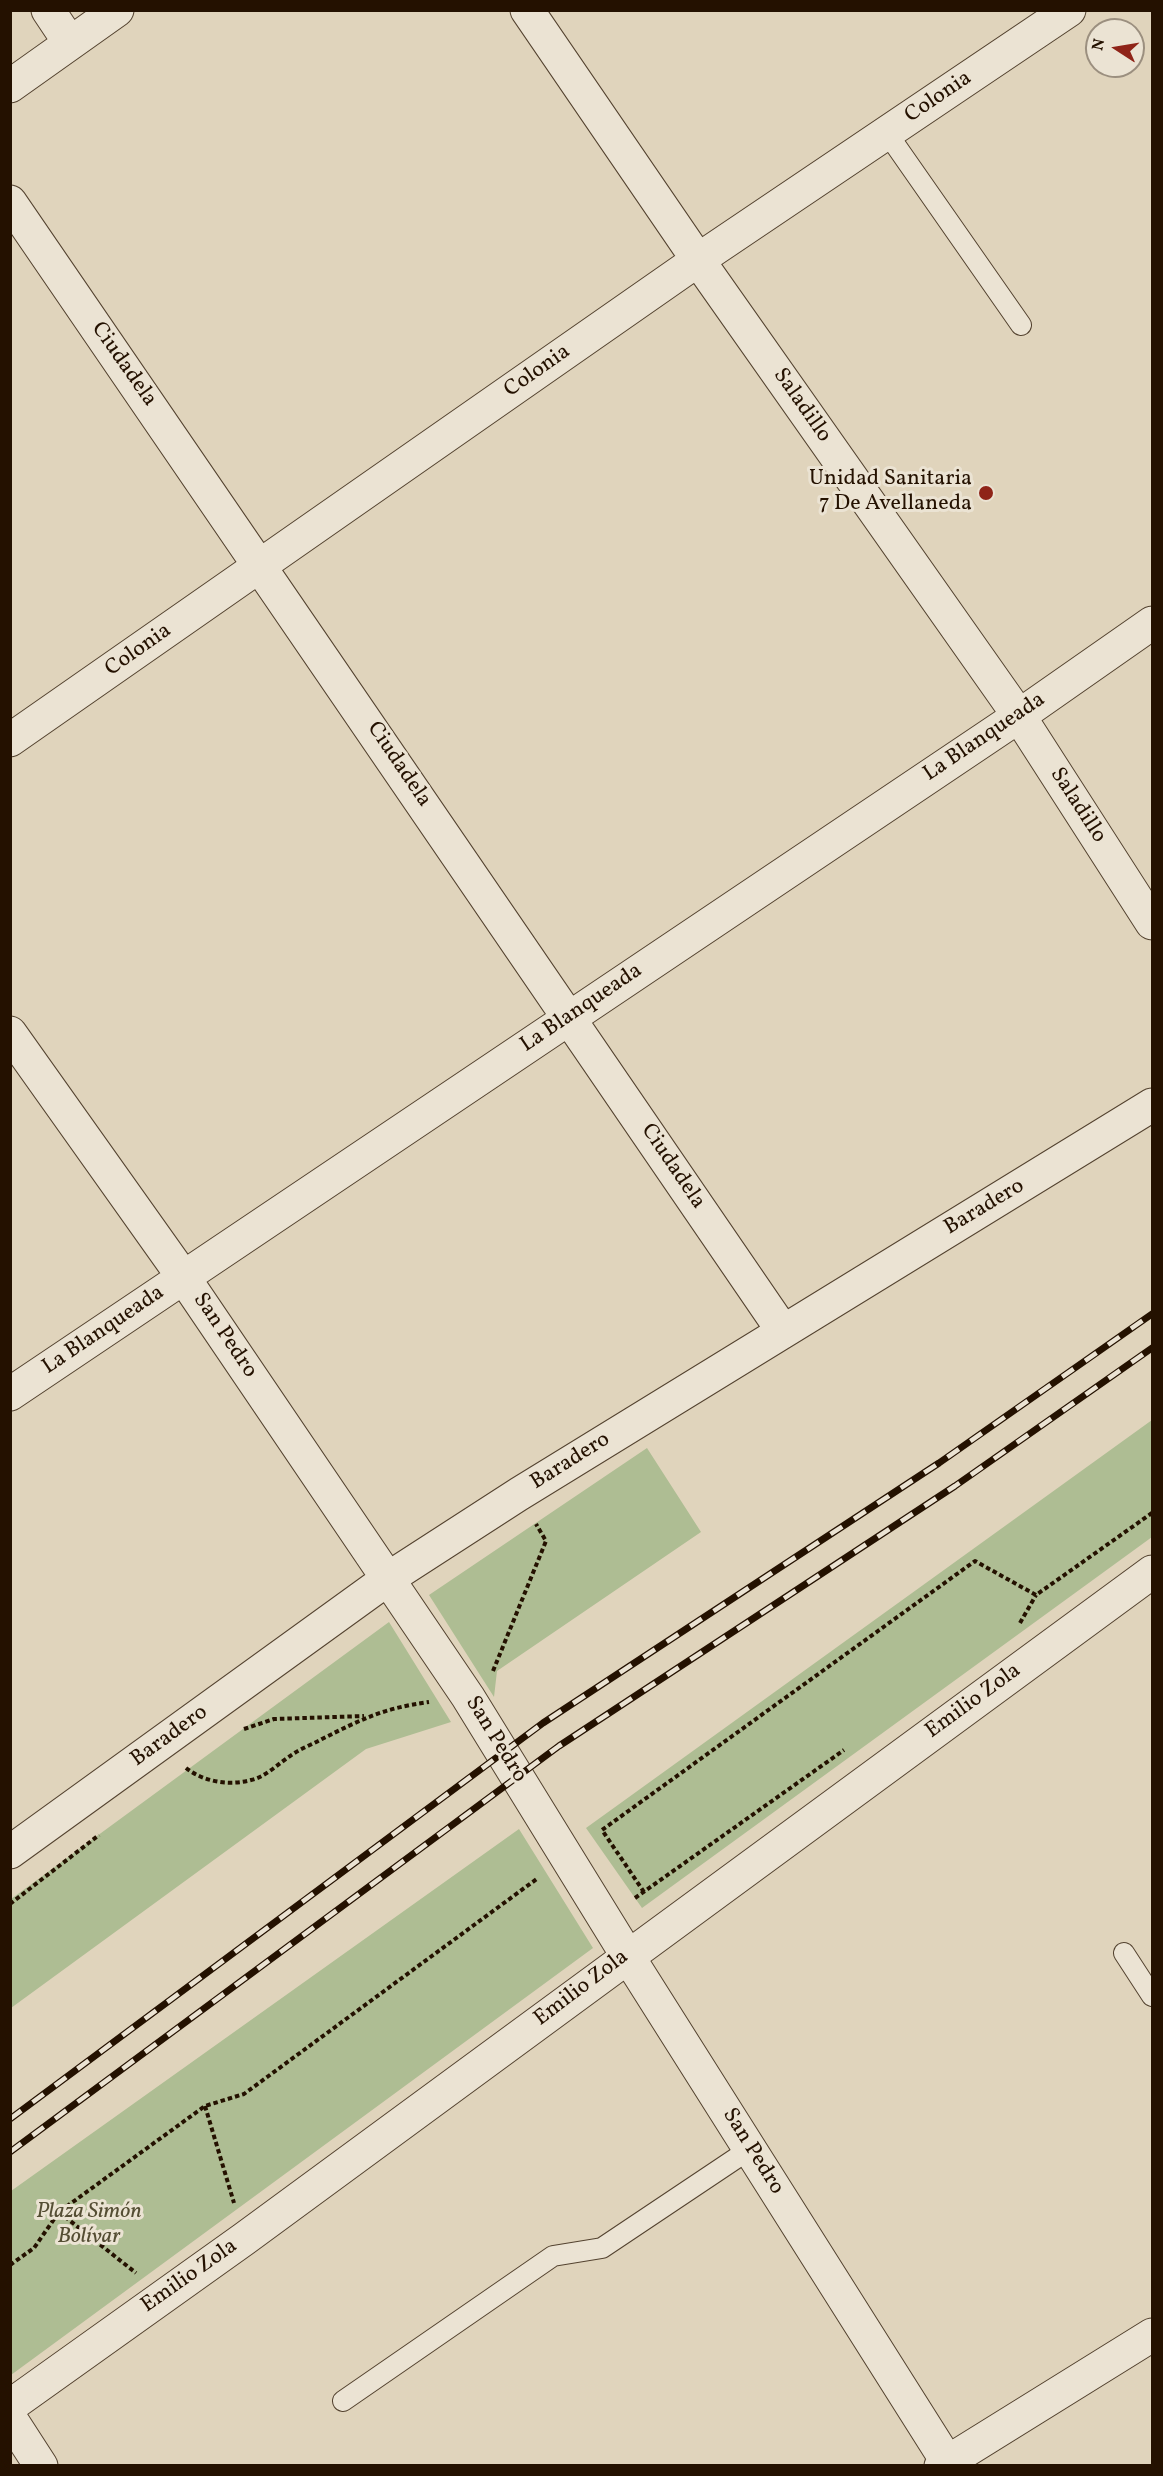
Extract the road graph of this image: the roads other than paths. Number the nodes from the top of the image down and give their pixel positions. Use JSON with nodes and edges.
{"nodes":[{"id":1,"x":48,"y":10,"type":"edge"},
{"id":2,"x":117,"y":10,"type":"edge"},
{"id":3,"x":527,"y":10,"type":"edge"},
{"id":4,"x":1069,"y":10,"type":"edge"},
{"id":5,"x":70,"y":43,"type":"junction"},
{"id":6,"x":10,"y":86,"type":"edge"},
{"id":7,"x":887,"y":134,"type":"junction"},
{"id":8,"x":10,"y":202,"type":"edge"},
{"id":9,"x":698,"y":260,"type":"junction"},
{"id":10,"x":1021,"y":325,"type":"dead end"},
{"id":11,"x":261,"y":565,"type":"junction"},
{"id":12,"x":1152,"y":623,"type":"edge"},
{"id":13,"x":1019,"y":716,"type":"junction"},
{"id":14,"x":10,"y":740,"type":"edge"},
{"id":15,"x":1152,"y":923,"type":"edge"},
{"id":16,"x":570,"y":1016,"type":"junction"},
{"id":17,"x":10,"y":1033,"type":"edge"},
{"id":18,"x":1152,"y":1105,"type":"edge"},
{"id":19,"x":184,"y":1278,"type":"junction"},
{"id":20,"x":783,"y":1331,"type":"junction"},
{"id":21,"x":10,"y":1394,"type":"edge"},
{"id":22,"x":1152,"y":1572,"type":"edge"},
{"id":23,"x":389,"y":1578,"type":"junction"},
{"id":24,"x":10,"y":1852,"type":"edge"},
{"id":25,"x":1124,"y":1953,"type":"dead end"},
{"id":26,"x":627,"y":1956,"type":"junction"},
{"id":27,"x":1152,"y":1996,"type":"edge"},
{"id":28,"x":750,"y":2150,"type":"junction"},
{"id":29,"x":1152,"y":2335,"type":"edge"},
{"id":30,"x":343,"y":2401,"type":"dead end"},
{"id":31,"x":10,"y":2406,"type":"edge"},
{"id":32,"x":10,"y":2418,"type":"edge"},
{"id":33,"x":946,"y":2464,"type":"edge"},
{"id":34,"x":41,"y":2466,"type":"edge"}],
"edges":[{"from":1,"to":5,"type":"street"},
{"from":2,"to":5,"type":"street"},
{"from":3,"to":9,"type":"street","name":"Saladillo"},
{"from":4,"to":7,"type":"street","name":"Colonia"},
{"from":5,"to":6,"type":"street"},
{"from":7,"to":9,"type":"street","name":"Colonia"},
{"from":7,"to":10,"type":"lane"},
{"from":8,"to":11,"type":"street","name":"Ciudadela"},
{"from":9,"to":11,"type":"street","name":"Colonia"},
{"from":9,"to":13,"type":"street","name":"Saladillo"},
{"from":11,"to":14,"type":"street","name":"Colonia"},
{"from":11,"to":16,"type":"street","name":"Ciudadela"},
{"from":12,"to":13,"type":"street","name":"La Blanqueada"},
{"from":13,"to":15,"type":"street","name":"Saladillo"},
{"from":13,"to":16,"type":"street","name":"La Blanqueada"},
{"from":16,"to":19,"type":"street","name":"La Blanqueada"},
{"from":16,"to":20,"type":"street","name":"Ciudadela"},
{"from":17,"to":19,"type":"street","name":"San Pedro"},
{"from":18,"to":20,"type":"street","name":"Baradero"},
{"from":19,"to":21,"type":"street","name":"La Blanqueada"},
{"from":19,"to":23,"type":"street","name":"San Pedro"},
{"from":20,"to":23,"type":"street","name":"Baradero"},
{"from":22,"to":26,"type":"street","name":"Emilio Zola"},
{"from":23,"to":24,"type":"street","name":"Baradero"},
{"from":23,"to":26,"type":"street","name":"San Pedro"},
{"from":25,"to":27,"type":"lane"},
{"from":26,"to":28,"type":"street","name":"San Pedro"},
{"from":26,"to":31,"type":"street","name":"Emilio Zola"},
{"from":28,"to":30,"type":"lane"},
{"from":28,"to":33,"type":"street","name":"San Pedro"},
{"from":29,"to":33,"type":"street"},
{"from":32,"to":34,"type":"street"}]}
